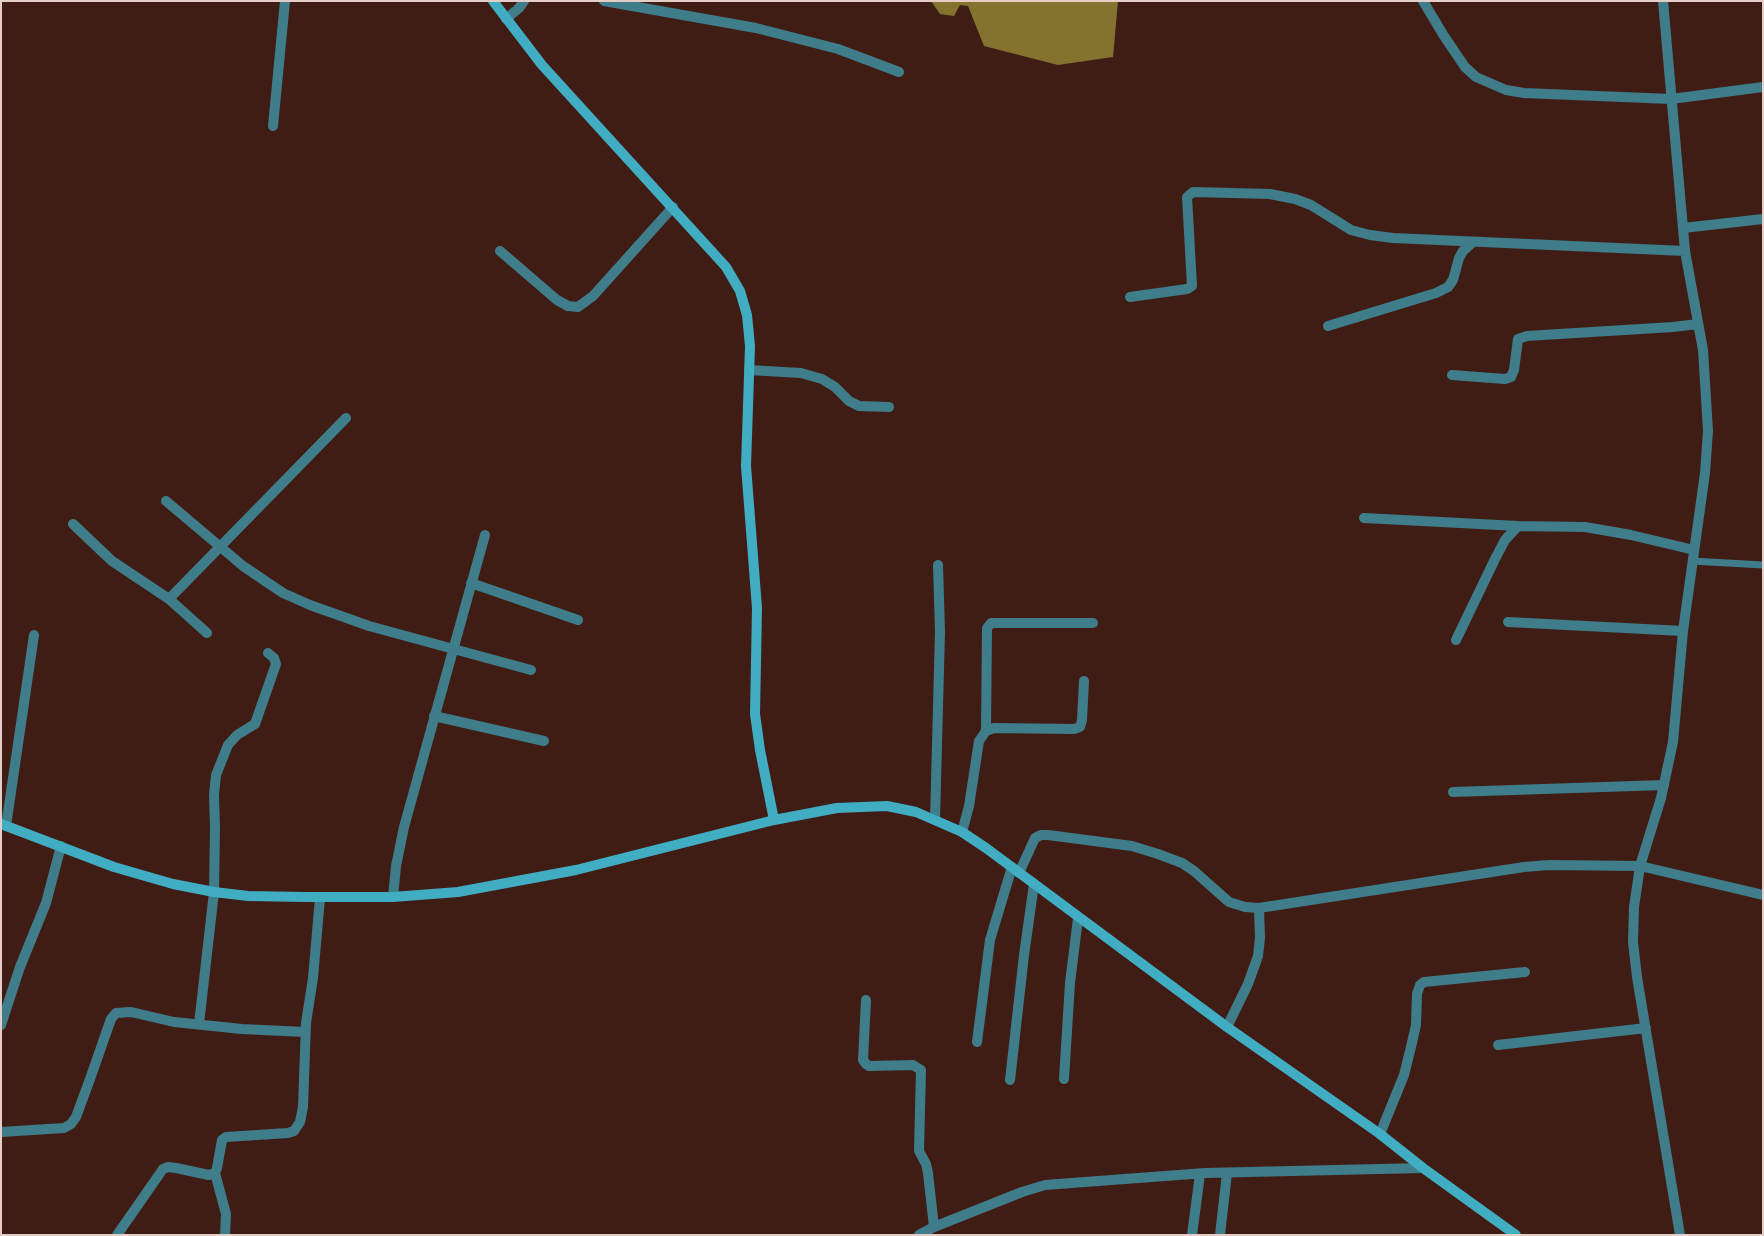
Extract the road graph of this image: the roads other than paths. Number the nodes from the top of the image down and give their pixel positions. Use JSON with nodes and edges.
{"nodes":[{"id":1,"x":285,"y":1,"type":"edge"},
{"id":2,"x":492,"y":1,"type":"edge"},
{"id":3,"x":524,"y":1,"type":"edge"},
{"id":4,"x":604,"y":1,"type":"edge"},
{"id":5,"x":1423,"y":1,"type":"edge"},
{"id":6,"x":1663,"y":1,"type":"edge"},
{"id":7,"x":506,"y":19,"type":"junction"},
{"id":8,"x":899,"y":72,"type":"dead end"},
{"id":9,"x":1763,"y":87,"type":"edge"},
{"id":10,"x":1671,"y":99,"type":"junction"},
{"id":11,"x":273,"y":126,"type":"dead end"},
{"id":12,"x":673,"y":207,"type":"junction"},
{"id":13,"x":1763,"y":219,"type":"edge"},
{"id":14,"x":1683,"y":228,"type":"junction"},
{"id":15,"x":1473,"y":242,"type":"junction"},
{"id":16,"x":500,"y":251,"type":"dead end"},
{"id":17,"x":1685,"y":251,"type":"junction"},
{"id":18,"x":1130,"y":297,"type":"dead end"},
{"id":19,"x":1698,"y":324,"type":"junction"},
{"id":20,"x":1328,"y":326,"type":"dead end"},
{"id":21,"x":749,"y":370,"type":"junction"},
{"id":22,"x":1452,"y":375,"type":"dead end"},
{"id":23,"x":889,"y":407,"type":"dead end"},
{"id":24,"x":346,"y":418,"type":"dead end"},
{"id":25,"x":166,"y":502,"type":"dead end"},
{"id":26,"x":1364,"y":518,"type":"dead end"},
{"id":27,"x":73,"y":524,"type":"dead end"},
{"id":28,"x":1518,"y":526,"type":"junction"},
{"id":29,"x":485,"y":535,"type":"dead end"},
{"id":30,"x":221,"y":548,"type":"junction"},
{"id":31,"x":1694,"y":550,"type":"junction"},
{"id":32,"x":1692,"y":561,"type":"junction"},
{"id":33,"x":938,"y":565,"type":"dead end"},
{"id":34,"x":1763,"y":565,"type":"edge"},
{"id":35,"x":471,"y":583,"type":"junction"},
{"id":36,"x":169,"y":599,"type":"junction"},
{"id":37,"x":578,"y":620,"type":"dead end"},
{"id":38,"x":1508,"y":622,"type":"dead end"},
{"id":39,"x":1093,"y":623,"type":"dead end"},
{"id":40,"x":1683,"y":631,"type":"junction"},
{"id":41,"x":207,"y":633,"type":"dead end"},
{"id":42,"x":34,"y":635,"type":"dead end"},
{"id":43,"x":1456,"y":640,"type":"dead end"},
{"id":44,"x":453,"y":649,"type":"junction"},
{"id":45,"x":268,"y":653,"type":"dead end"},
{"id":46,"x":530,"y":670,"type":"dead end"},
{"id":47,"x":1084,"y":681,"type":"dead end"},
{"id":48,"x":434,"y":716,"type":"junction"},
{"id":49,"x":986,"y":731,"type":"junction"},
{"id":50,"x":544,"y":741,"type":"dead end"},
{"id":51,"x":1664,"y":784,"type":"junction"},
{"id":52,"x":1453,"y":792,"type":"dead end"},
{"id":53,"x":774,"y":820,"type":"junction"},
{"id":54,"x":934,"y":820,"type":"junction"},
{"id":55,"x":4,"y":825,"type":"edge"},
{"id":56,"x":962,"y":832,"type":"junction"},
{"id":57,"x":61,"y":846,"type":"junction"},
{"id":58,"x":1640,"y":866,"type":"junction"},
{"id":59,"x":1015,"y":870,"type":"junction"},
{"id":60,"x":1034,"y":884,"type":"junction"},
{"id":61,"x":214,"y":892,"type":"junction"},
{"id":62,"x":1763,"y":895,"type":"edge"},
{"id":63,"x":393,"y":897,"type":"junction"},
{"id":64,"x":320,"y":898,"type":"junction"},
{"id":65,"x":1259,"y":908,"type":"junction"},
{"id":66,"x":1078,"y":918,"type":"junction"},
{"id":67,"x":1525,"y":972,"type":"dead end"},
{"id":68,"x":866,"y":1000,"type":"dead end"},
{"id":69,"x":199,"y":1024,"type":"junction"},
{"id":70,"x":1,"y":1025,"type":"edge"},
{"id":71,"x":1227,"y":1027,"type":"junction"},
{"id":72,"x":1646,"y":1028,"type":"junction"},
{"id":73,"x":305,"y":1032,"type":"junction"},
{"id":74,"x":977,"y":1042,"type":"dead end"},
{"id":75,"x":1498,"y":1046,"type":"dead end"},
{"id":76,"x":1064,"y":1079,"type":"dead end"},
{"id":77,"x":1010,"y":1080,"type":"dead end"},
{"id":78,"x":1,"y":1132,"type":"edge"},
{"id":79,"x":1380,"y":1134,"type":"junction"},
{"id":80,"x":1423,"y":1168,"type":"junction"},
{"id":81,"x":215,"y":1173,"type":"junction"},
{"id":82,"x":1227,"y":1173,"type":"junction"},
{"id":83,"x":1200,"y":1174,"type":"junction"},
{"id":84,"x":934,"y":1227,"type":"junction"},
{"id":85,"x":118,"y":1235,"type":"edge"},
{"id":86,"x":225,"y":1235,"type":"edge"},
{"id":87,"x":919,"y":1235,"type":"edge"},
{"id":88,"x":1192,"y":1235,"type":"edge"},
{"id":89,"x":1220,"y":1235,"type":"edge"},
{"id":90,"x":1516,"y":1235,"type":"edge"},
{"id":91,"x":1680,"y":1235,"type":"edge"}],
"edges":[{"from":1,"to":11,"type":"street"},
{"from":2,"to":7,"type":"street"},
{"from":3,"to":7,"type":"street"},
{"from":4,"to":8,"type":"street"},
{"from":5,"to":10,"type":"street"},
{"from":6,"to":10,"type":"street"},
{"from":7,"to":12,"type":"street"},
{"from":9,"to":10,"type":"street"},
{"from":10,"to":14,"type":"street"},
{"from":12,"to":16,"type":"street"},
{"from":12,"to":21,"type":"street"},
{"from":13,"to":14,"type":"street"},
{"from":14,"to":17,"type":"street"},
{"from":15,"to":17,"type":"street"},
{"from":15,"to":18,"type":"street"},
{"from":15,"to":20,"type":"street"},
{"from":17,"to":19,"type":"street"},
{"from":19,"to":22,"type":"street"},
{"from":19,"to":31,"type":"street"},
{"from":21,"to":23,"type":"street"},
{"from":21,"to":53,"type":"street"},
{"from":24,"to":30,"type":"street"},
{"from":25,"to":30,"type":"street"},
{"from":26,"to":28,"type":"street"},
{"from":27,"to":36,"type":"street"},
{"from":28,"to":31,"type":"street"},
{"from":28,"to":43,"type":"street"},
{"from":29,"to":35,"type":"street"},
{"from":30,"to":36,"type":"street"},
{"from":30,"to":44,"type":"street"},
{"from":31,"to":32,"type":"street"},
{"from":32,"to":34,"type":"lane"},
{"from":32,"to":40,"type":"street"},
{"from":33,"to":54,"type":"street"},
{"from":35,"to":37,"type":"street"},
{"from":35,"to":44,"type":"street"},
{"from":36,"to":41,"type":"street"},
{"from":38,"to":40,"type":"street"},
{"from":39,"to":49,"type":"street"},
{"from":40,"to":51,"type":"street"},
{"from":42,"to":55,"type":"street"},
{"from":44,"to":46,"type":"street"},
{"from":44,"to":48,"type":"street"},
{"from":45,"to":61,"type":"street"},
{"from":47,"to":49,"type":"street"},
{"from":48,"to":50,"type":"street"},
{"from":48,"to":63,"type":"street"},
{"from":49,"to":56,"type":"street"},
{"from":51,"to":52,"type":"street"},
{"from":51,"to":58,"type":"street"},
{"from":53,"to":54,"type":"street"},
{"from":53,"to":63,"type":"street"},
{"from":54,"to":56,"type":"street"},
{"from":55,"to":57,"type":"street"},
{"from":56,"to":59,"type":"street"},
{"from":57,"to":61,"type":"street"},
{"from":57,"to":70,"type":"street"},
{"from":58,"to":62,"type":"street"},
{"from":58,"to":65,"type":"street"},
{"from":58,"to":72,"type":"street"},
{"from":59,"to":60,"type":"street"},
{"from":59,"to":65,"type":"street"},
{"from":59,"to":74,"type":"street"},
{"from":60,"to":66,"type":"street"},
{"from":60,"to":77,"type":"street"},
{"from":61,"to":64,"type":"street"},
{"from":61,"to":69,"type":"street"},
{"from":63,"to":64,"type":"street"},
{"from":64,"to":73,"type":"street"},
{"from":65,"to":71,"type":"street"},
{"from":66,"to":71,"type":"street"},
{"from":66,"to":76,"type":"street"},
{"from":67,"to":79,"type":"street"},
{"from":68,"to":84,"type":"street"},
{"from":69,"to":73,"type":"street"},
{"from":69,"to":78,"type":"street"},
{"from":71,"to":79,"type":"street"},
{"from":72,"to":75,"type":"street"},
{"from":72,"to":91,"type":"street"},
{"from":73,"to":81,"type":"street"},
{"from":79,"to":80,"type":"street"},
{"from":80,"to":82,"type":"street"},
{"from":80,"to":90,"type":"street"},
{"from":81,"to":85,"type":"street"},
{"from":81,"to":86,"type":"street"},
{"from":82,"to":83,"type":"street"},
{"from":82,"to":89,"type":"street"},
{"from":83,"to":84,"type":"street"},
{"from":83,"to":88,"type":"street"},
{"from":84,"to":87,"type":"street"}]}
